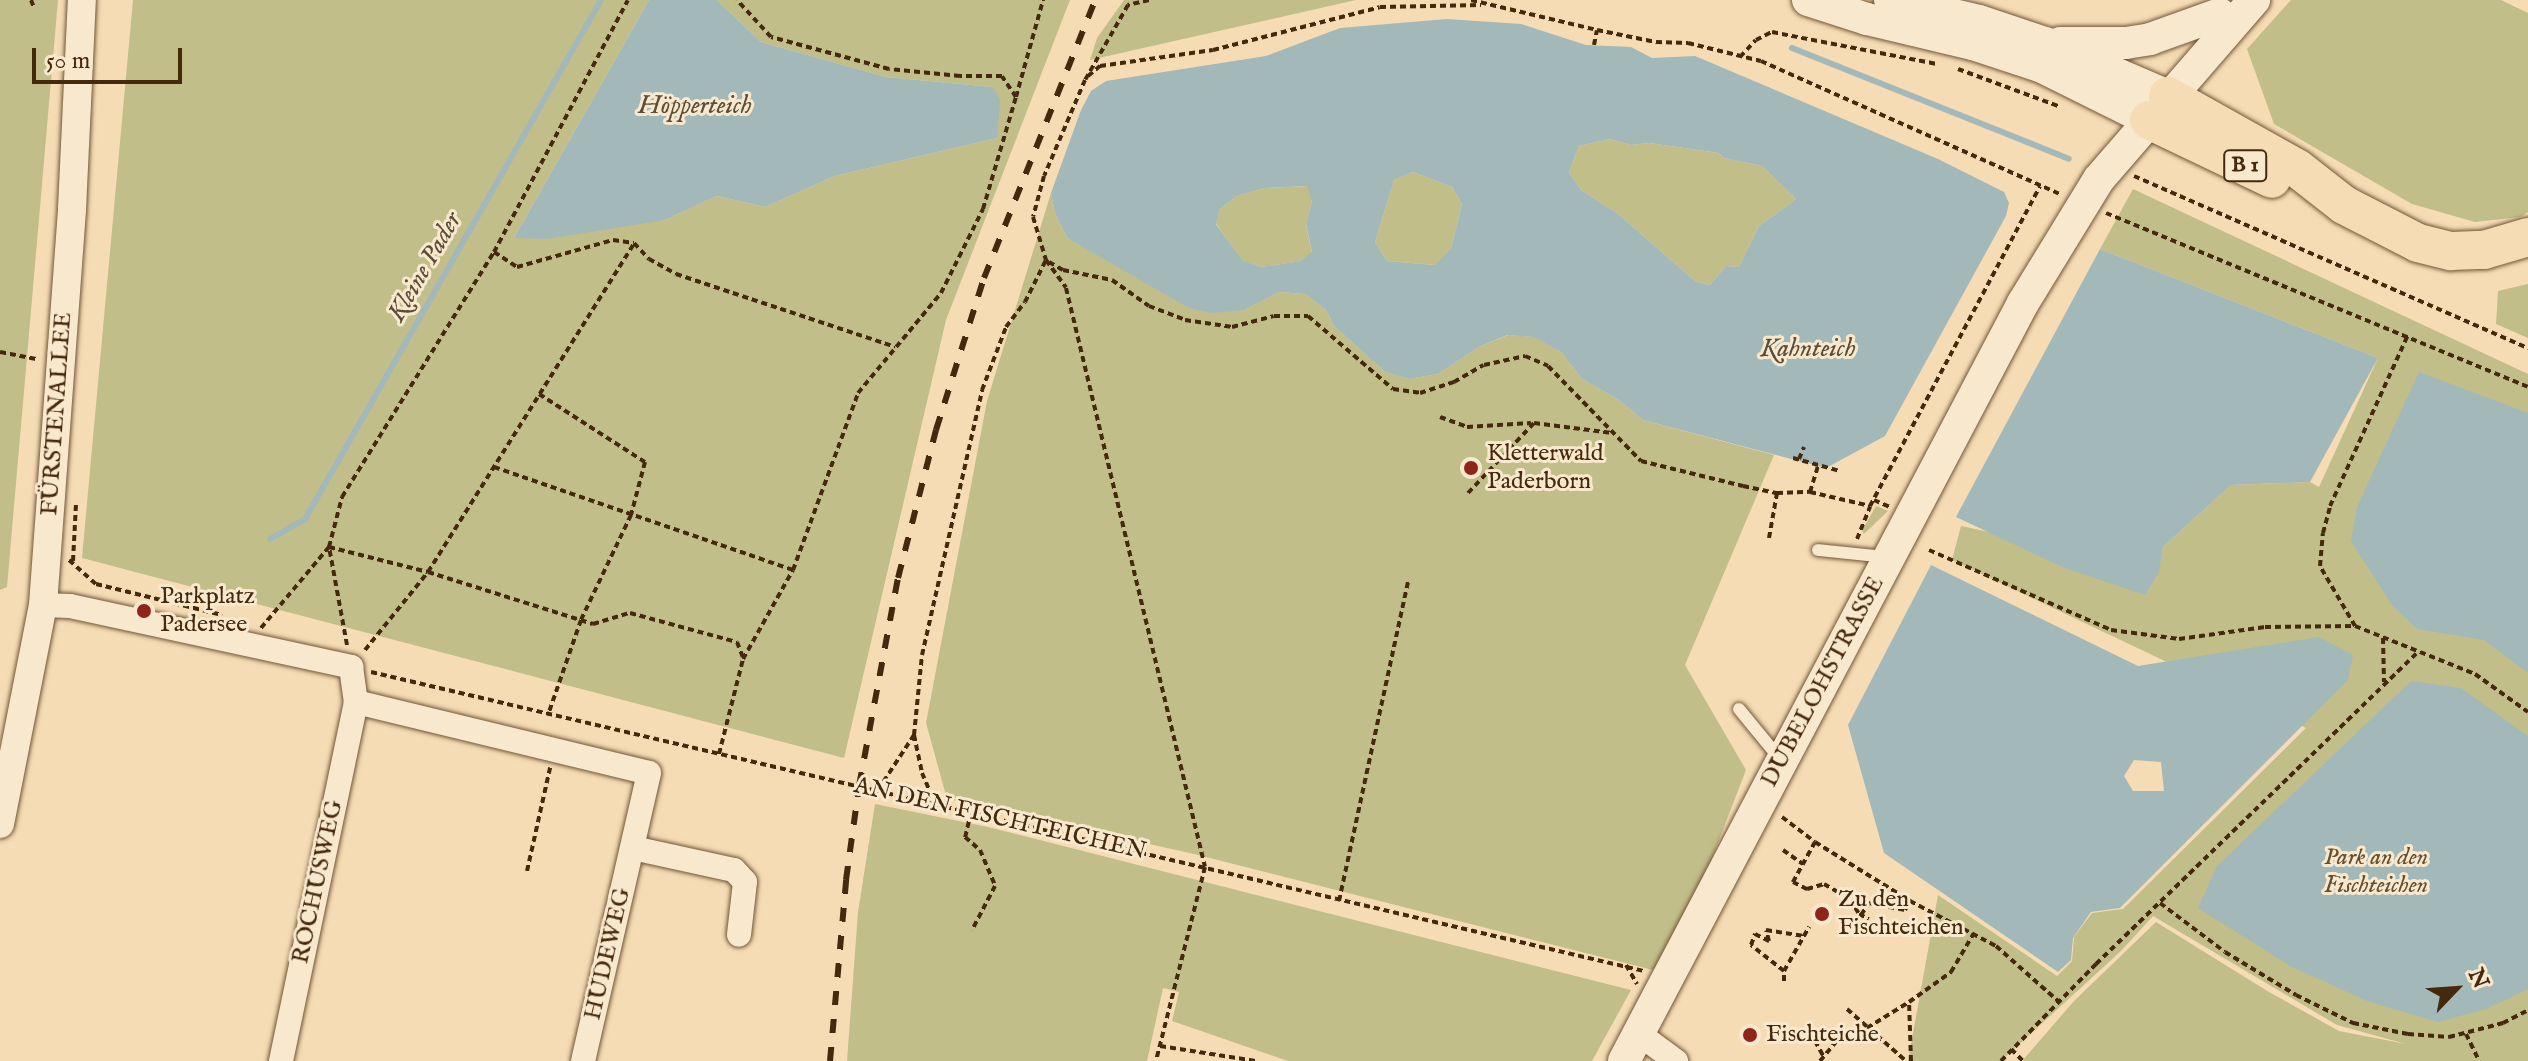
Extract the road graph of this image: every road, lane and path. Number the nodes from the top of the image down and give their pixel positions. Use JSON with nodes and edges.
{"nodes":[{"id":1,"x":31,"y":0,"type":"edge"},
{"id":2,"x":82,"y":0,"type":"edge"},
{"id":3,"x":628,"y":0,"type":"edge"},
{"id":4,"x":737,"y":0,"type":"edge"},
{"id":5,"x":1043,"y":0,"type":"edge"},
{"id":6,"x":1149,"y":0,"type":"edge"},
{"id":7,"x":1471,"y":0,"type":"edge"},
{"id":8,"x":1808,"y":0,"type":"edge"},
{"id":9,"x":1890,"y":0,"type":"edge"},
{"id":10,"x":2254,"y":0,"type":"edge"},
{"id":11,"x":1487,"y":5,"type":"junction"},
{"id":12,"x":2226,"y":7,"type":"edge"},
{"id":13,"x":34,"y":8,"type":"dead end"},
{"id":14,"x":1597,"y":30,"type":"junction"},
{"id":15,"x":2045,"y":43,"type":"junction"},
{"id":16,"x":1594,"y":45,"type":"dead end"},
{"id":17,"x":1740,"y":57,"type":"junction"},
{"id":18,"x":1085,"y":80,"type":"junction"},
{"id":19,"x":1016,"y":97,"type":"junction"},
{"id":20,"x":2150,"y":103,"type":"junction"},
{"id":21,"x":2069,"y":110,"type":"dead end"},
{"id":22,"x":2126,"y":164,"type":"dead end"},
{"id":23,"x":2040,"y":186,"type":"junction"},
{"id":24,"x":2060,"y":194,"type":"dead end"},
{"id":25,"x":2099,"y":210,"type":"dead end"},
{"id":26,"x":2528,"y":237,"type":"edge"},
{"id":27,"x":634,"y":243,"type":"junction"},
{"id":28,"x":494,"y":252,"type":"junction"},
{"id":29,"x":1046,"y":260,"type":"junction"},
{"id":30,"x":2408,"y":335,"type":"junction"},
{"id":31,"x":895,"y":347,"type":"junction"},
{"id":32,"x":2528,"y":348,"type":"edge"},
{"id":33,"x":0,"y":352,"type":"edge"},
{"id":34,"x":51,"y":360,"type":"junction"},
{"id":35,"x":2528,"y":387,"type":"edge"},
{"id":36,"x":539,"y":394,"type":"junction"},
{"id":37,"x":1440,"y":417,"type":"dead end"},
{"id":38,"x":1534,"y":423,"type":"junction"},
{"id":39,"x":1614,"y":433,"type":"junction"},
{"id":40,"x":1804,"y":447,"type":"dead end"},
{"id":41,"x":1818,"y":465,"type":"junction"},
{"id":42,"x":494,"y":467,"type":"junction"},
{"id":43,"x":1840,"y":471,"type":"dead end"},
{"id":44,"x":1810,"y":492,"type":"junction"},
{"id":45,"x":1468,"y":493,"type":"dead end"},
{"id":46,"x":1777,"y":493,"type":"junction"},
{"id":47,"x":1874,"y":500,"type":"junction"},
{"id":48,"x":1870,"y":506,"type":"junction"},
{"id":49,"x":1893,"y":508,"type":"dead end"},
{"id":50,"x":631,"y":515,"type":"junction"},
{"id":51,"x":1769,"y":538,"type":"dead end"},
{"id":52,"x":1854,"y":544,"type":"dead end"},
{"id":53,"x":329,"y":547,"type":"junction"},
{"id":54,"x":1818,"y":550,"type":"dead end"},
{"id":55,"x":1929,"y":550,"type":"dead end"},
{"id":56,"x":1889,"y":557,"type":"junction"},
{"id":57,"x":793,"y":570,"type":"junction"},
{"id":58,"x":428,"y":572,"type":"junction"},
{"id":59,"x":1408,"y":581,"type":"dead end"},
{"id":60,"x":43,"y":605,"type":"junction"},
{"id":61,"x":581,"y":620,"type":"junction"},
{"id":62,"x":262,"y":624,"type":"dead end"},
{"id":63,"x":2355,"y":626,"type":"junction"},
{"id":64,"x":2383,"y":638,"type":"junction"},
{"id":65,"x":2417,"y":653,"type":"junction"},
{"id":66,"x":743,"y":659,"type":"junction"},
{"id":67,"x":351,"y":667,"type":"junction"},
{"id":68,"x":2384,"y":682,"type":"junction"},
{"id":69,"x":356,"y":702,"type":"junction"},
{"id":70,"x":1739,"y":709,"type":"dead end"},
{"id":71,"x":2528,"y":712,"type":"edge"},
{"id":72,"x":548,"y":715,"type":"junction"},
{"id":73,"x":914,"y":735,"type":"junction"},
{"id":74,"x":555,"y":750,"type":"junction"},
{"id":75,"x":719,"y":754,"type":"junction"},
{"id":76,"x":1781,"y":761,"type":"junction"},
{"id":77,"x":878,"y":790,"type":"junction"},
{"id":78,"x":935,"y":804,"type":"junction"},
{"id":79,"x":1772,"y":811,"type":"dead end"},
{"id":80,"x":971,"y":812,"type":"junction"},
{"id":81,"x":0,"y":824,"type":"edge"},
{"id":82,"x":1815,"y":842,"type":"junction"},
{"id":83,"x":633,"y":848,"type":"junction"},
{"id":84,"x":1783,"y":850,"type":"dead end"},
{"id":85,"x":1803,"y":864,"type":"junction"},
{"id":86,"x":1205,"y":867,"type":"junction"},
{"id":87,"x":527,"y":871,"type":"dead end"},
{"id":88,"x":1339,"y":901,"type":"junction"},
{"id":89,"x":1910,"y":901,"type":"junction"},
{"id":90,"x":2160,"y":903,"type":"junction"},
{"id":91,"x":1861,"y":915,"type":"junction"},
{"id":92,"x":1869,"y":919,"type":"dead end"},
{"id":93,"x":1809,"y":927,"type":"dead end"},
{"id":94,"x":972,"y":930,"type":"dead end"},
{"id":95,"x":1974,"y":933,"type":"junction"},
{"id":96,"x":739,"y":935,"type":"dead end"},
{"id":97,"x":1803,"y":936,"type":"junction"},
{"id":98,"x":1626,"y":965,"type":"junction"},
{"id":99,"x":1784,"y":971,"type":"junction"},
{"id":100,"x":1649,"y":972,"type":"dead end"},
{"id":101,"x":1784,"y":981,"type":"dead end"},
{"id":102,"x":1640,"y":988,"type":"dead end"},
{"id":103,"x":2058,"y":1001,"type":"junction"},
{"id":104,"x":1909,"y":1002,"type":"junction"},
{"id":105,"x":1847,"y":1009,"type":"dead end"},
{"id":106,"x":2528,"y":1010,"type":"edge"},
{"id":107,"x":1867,"y":1028,"type":"junction"},
{"id":108,"x":2466,"y":1034,"type":"junction"},
{"id":109,"x":1837,"y":1041,"type":"junction"},
{"id":110,"x":1160,"y":1046,"type":"junction"},
{"id":111,"x":1632,"y":1048,"type":"edge"},
{"id":112,"x":2011,"y":1049,"type":"junction"},
{"id":113,"x":1822,"y":1059,"type":"edge"},
{"id":114,"x":281,"y":1061,"type":"edge"},
{"id":115,"x":583,"y":1061,"type":"edge"},
{"id":116,"x":1156,"y":1061,"type":"edge"},
{"id":117,"x":1256,"y":1061,"type":"edge"},
{"id":118,"x":1676,"y":1061,"type":"edge"},
{"id":119,"x":1908,"y":1061,"type":"edge"},
{"id":120,"x":2001,"y":1061,"type":"edge"},
{"id":121,"x":2023,"y":1061,"type":"edge"},
{"id":122,"x":2479,"y":1061,"type":"edge"}],
"edges":[{"from":1,"to":13,"type":"path"},
{"from":2,"to":34,"type":"street","name":"FÜRSTENALLEE"},
{"from":3,"to":28,"type":"path"},
{"from":4,"to":19,"type":"path"},
{"from":5,"to":19,"type":"path"},
{"from":6,"to":18,"type":"path"},
{"from":7,"to":11,"type":"path"},
{"from":8,"to":20,"type":"main road"},
{"from":9,"to":15,"type":"main road"},
{"from":10,"to":20,"type":"main road","name":"DUBELOHSTRASSE"},
{"from":11,"to":14,"type":"path"},
{"from":11,"to":18,"type":"path"},
{"from":12,"to":15,"type":"main road"},
{"from":12,"to":20,"type":"main road","name":"DUBELOHSTRASSE"},
{"from":14,"to":16,"type":"path"},
{"from":14,"to":17,"type":"path"},
{"from":15,"to":20,"type":"main road"},
{"from":17,"to":21,"type":"path"},
{"from":17,"to":23,"type":"path"},
{"from":18,"to":29,"type":"path"},
{"from":19,"to":31,"type":"path"},
{"from":20,"to":26,"type":"highway","number":"B 1"},
{"from":20,"to":56,"type":"main road","name":"DUBELOHSTRASSE"},
{"from":22,"to":32,"type":"path"},
{"from":23,"to":24,"type":"path"},
{"from":23,"to":47,"type":"path"},
{"from":25,"to":30,"type":"path"},
{"from":27,"to":28,"type":"path"},
{"from":27,"to":31,"type":"path"},
{"from":27,"to":36,"type":"path"},
{"from":28,"to":53,"type":"path"},
{"from":29,"to":39,"type":"path"},
{"from":29,"to":73,"type":"path"},
{"from":29,"to":86,"type":"path"},
{"from":30,"to":35,"type":"path"},
{"from":30,"to":63,"type":"path"},
{"from":31,"to":57,"type":"path"},
{"from":33,"to":34,"type":"path"},
{"from":34,"to":60,"type":"street","name":"FÜRSTENALLEE"},
{"from":36,"to":42,"type":"path"},
{"from":36,"to":50,"type":"path"},
{"from":37,"to":38,"type":"path"},
{"from":38,"to":39,"type":"path"},
{"from":38,"to":45,"type":"path"},
{"from":39,"to":46,"type":"path"},
{"from":40,"to":41,"type":"path"},
{"from":41,"to":43,"type":"path"},
{"from":41,"to":44,"type":"path"},
{"from":42,"to":50,"type":"path"},
{"from":42,"to":58,"type":"path"},
{"from":44,"to":46,"type":"path"},
{"from":44,"to":48,"type":"path"},
{"from":46,"to":51,"type":"path"},
{"from":47,"to":48,"type":"path"},
{"from":47,"to":49,"type":"path"},
{"from":48,"to":52,"type":"path"},
{"from":50,"to":57,"type":"path"},
{"from":50,"to":61,"type":"path"},
{"from":53,"to":58,"type":"path"},
{"from":53,"to":62,"type":"path"},
{"from":53,"to":67,"type":"path"},
{"from":54,"to":56,"type":"lane"},
{"from":55,"to":63,"type":"path"},
{"from":56,"to":76,"type":"main road","name":"DUBELOHSTRASSE"},
{"from":57,"to":66,"type":"path"},
{"from":58,"to":61,"type":"path"},
{"from":58,"to":67,"type":"path"},
{"from":59,"to":88,"type":"path"},
{"from":60,"to":67,"type":"street"},
{"from":60,"to":81,"type":"street","name":"FÜRSTENALLEE"},
{"from":61,"to":66,"type":"path"},
{"from":61,"to":72,"type":"path"},
{"from":63,"to":64,"type":"path"},
{"from":64,"to":65,"type":"path"},
{"from":64,"to":68,"type":"path"},
{"from":65,"to":68,"type":"path"},
{"from":65,"to":71,"type":"path"},
{"from":66,"to":75,"type":"path"},
{"from":67,"to":69,"type":"street"},
{"from":67,"to":72,"type":"path","name":"AN DEN FISCHTEICHEN"},
{"from":68,"to":90,"type":"path"},
{"from":69,"to":74,"type":"street"},
{"from":69,"to":114,"type":"street","name":"ROCHUSWEG"},
{"from":70,"to":76,"type":"lane"},
{"from":72,"to":75,"type":"path","name":"AN DEN FISCHTEICHEN"},
{"from":73,"to":77,"type":"path"},
{"from":73,"to":78,"type":"path"},
{"from":74,"to":83,"type":"street","name":"HUDEWEG"},
{"from":74,"to":87,"type":"path"},
{"from":75,"to":77,"type":"path","name":"AN DEN FISCHTEICHEN"},
{"from":76,"to":111,"type":"main road","name":"DUBELOHSTRASSE"},
{"from":77,"to":78,"type":"path","name":"AN DEN FISCHTEICHEN"},
{"from":78,"to":80,"type":"path","name":"AN DEN FISCHTEICHEN"},
{"from":79,"to":82,"type":"path"},
{"from":80,"to":86,"type":"path","name":"AN DEN FISCHTEICHEN"},
{"from":80,"to":94,"type":"path"},
{"from":82,"to":85,"type":"path"},
{"from":82,"to":89,"type":"path"},
{"from":83,"to":96,"type":"street"},
{"from":83,"to":115,"type":"street","name":"HUDEWEG"},
{"from":84,"to":85,"type":"path"},
{"from":85,"to":91,"type":"path"},
{"from":86,"to":88,"type":"path","name":"AN DEN FISCHTEICHEN"},
{"from":86,"to":110,"type":"path"},
{"from":88,"to":98,"type":"path","name":"AN DEN FISCHTEICHEN"},
{"from":89,"to":91,"type":"path"},
{"from":89,"to":95,"type":"path"},
{"from":90,"to":103,"type":"path"},
{"from":90,"to":108,"type":"path"},
{"from":91,"to":92,"type":"path"},
{"from":93,"to":97,"type":"path"},
{"from":95,"to":103,"type":"path"},
{"from":95,"to":104,"type":"path"},
{"from":97,"to":99,"type":"path"},
{"from":97,"to":99,"type":"path"},
{"from":98,"to":100,"type":"path","name":"AN DEN FISCHTEICHEN"},
{"from":98,"to":102,"type":"path"},
{"from":99,"to":101,"type":"path"},
{"from":103,"to":112,"type":"path"},
{"from":104,"to":107,"type":"path"},
{"from":104,"to":119,"type":"path"},
{"from":105,"to":107,"type":"path"},
{"from":106,"to":108,"type":"path"},
{"from":107,"to":109,"type":"path"},
{"from":107,"to":119,"type":"path"},
{"from":108,"to":122,"type":"path"},
{"from":109,"to":113,"type":"path"},
{"from":109,"to":113,"type":"path"},
{"from":110,"to":116,"type":"path"},
{"from":110,"to":117,"type":"path"},
{"from":111,"to":118,"type":"street"},
{"from":112,"to":120,"type":"path"},
{"from":112,"to":121,"type":"path"}]}
